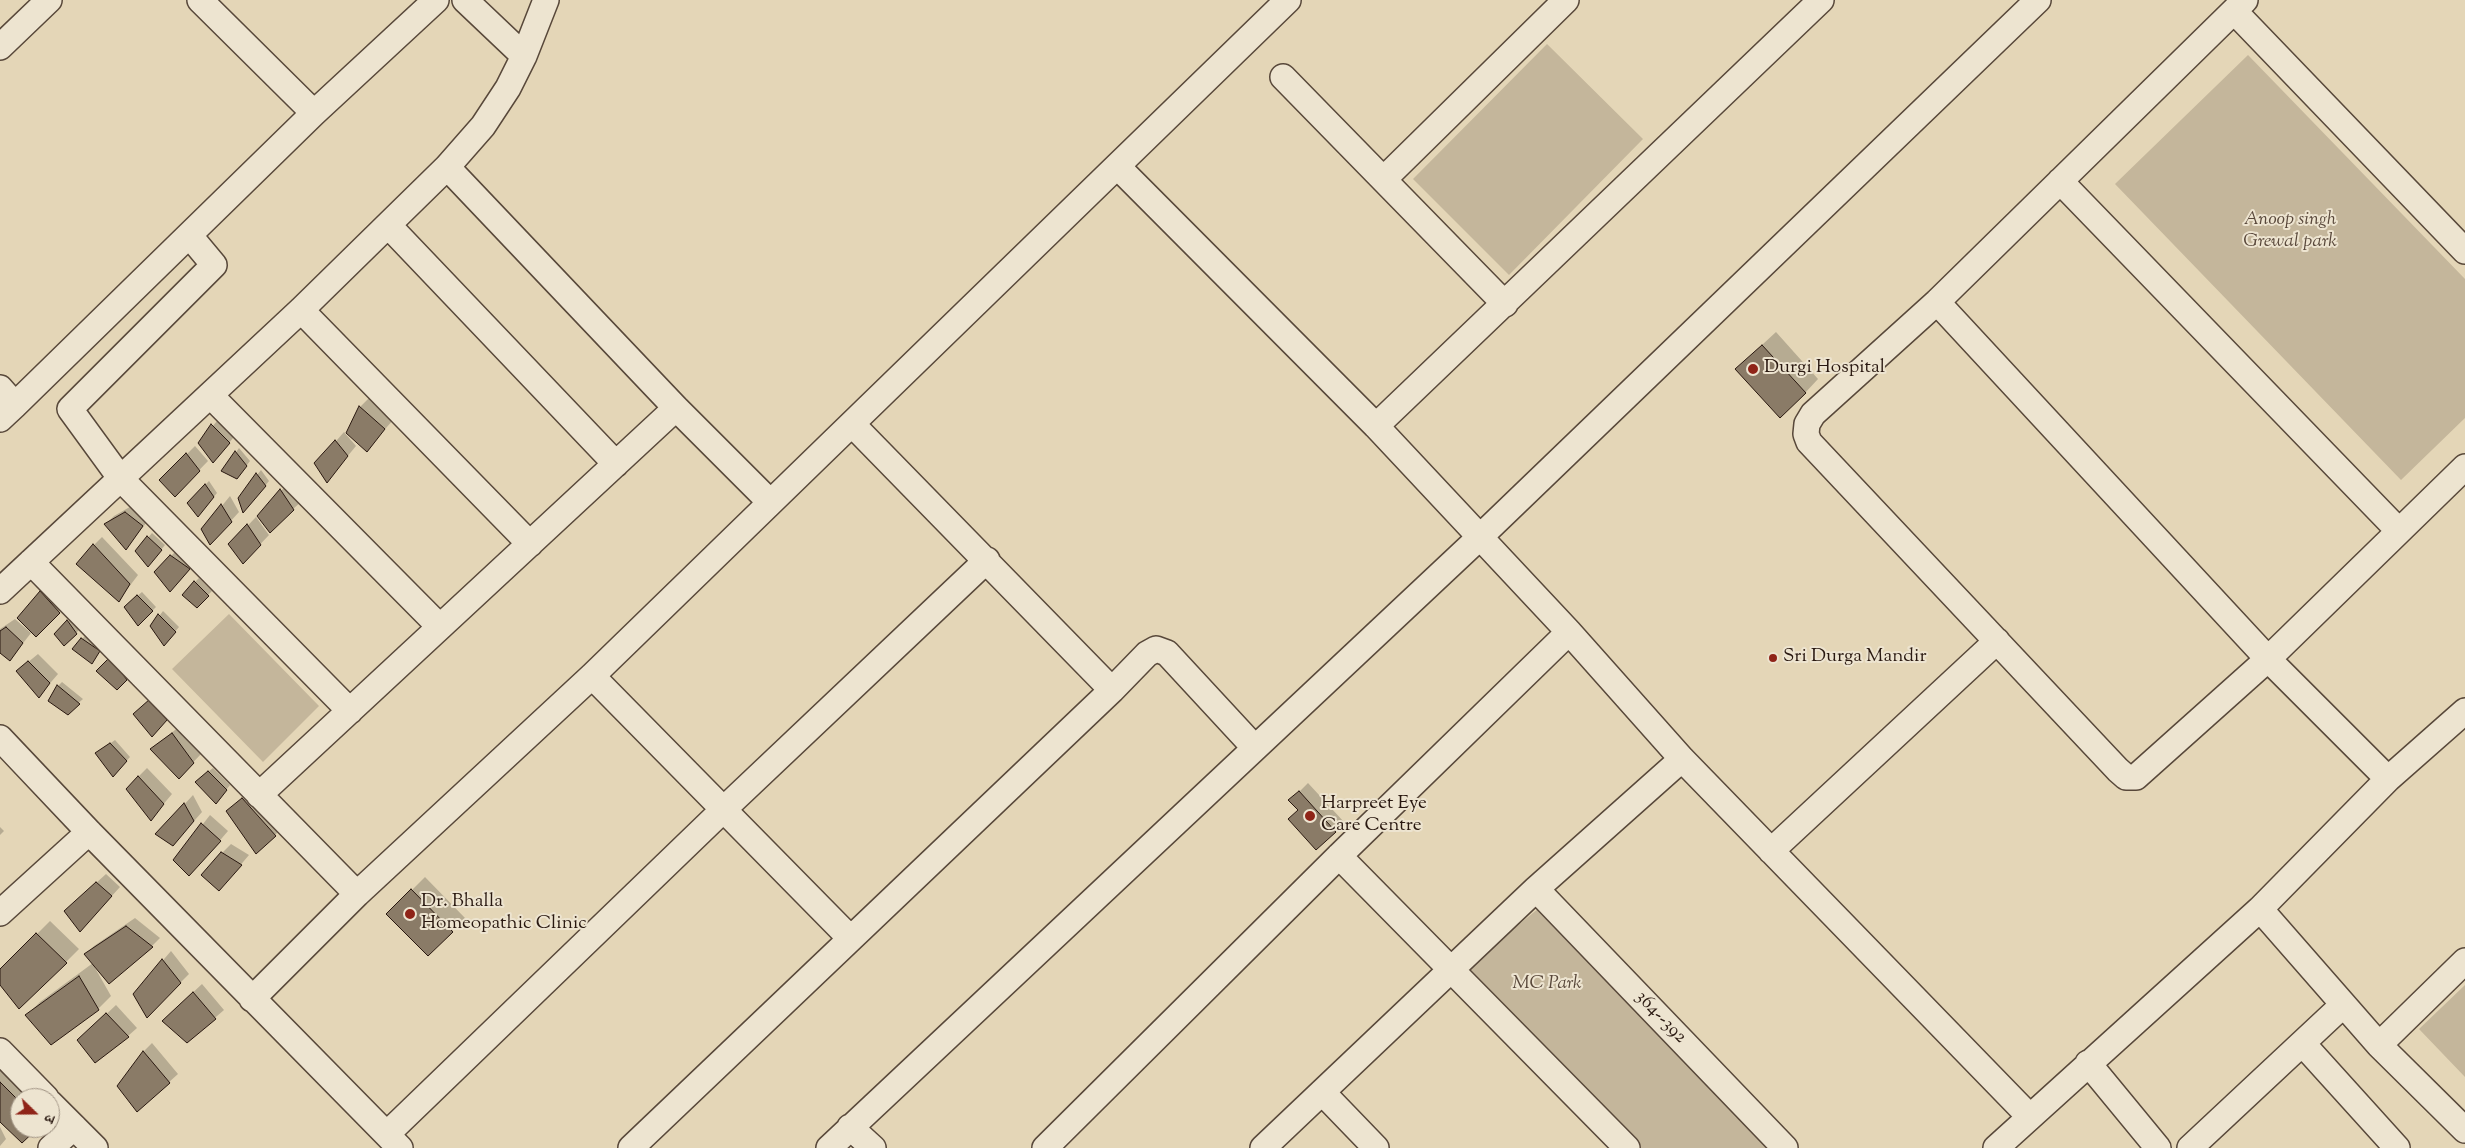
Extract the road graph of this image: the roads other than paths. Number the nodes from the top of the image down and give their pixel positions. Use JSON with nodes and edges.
{"nodes":[{"id":1,"x":49,"y":0,"type":"edge"},
{"id":2,"x":200,"y":0,"type":"edge"},
{"id":3,"x":436,"y":0,"type":"edge"},
{"id":4,"x":465,"y":0,"type":"edge"},
{"id":5,"x":546,"y":0,"type":"edge"},
{"id":6,"x":1287,"y":0,"type":"edge"},
{"id":7,"x":1566,"y":0,"type":"edge"},
{"id":8,"x":1821,"y":0,"type":"edge"},
{"id":9,"x":2038,"y":0,"type":"edge"},
{"id":10,"x":2239,"y":6,"type":"edge"},
{"id":11,"x":0,"y":47,"type":"edge"},
{"id":12,"x":524,"y":56,"type":"junction"},
{"id":13,"x":1283,"y":77,"type":"dead end"},
{"id":14,"x":314,"y":113,"type":"junction"},
{"id":15,"x":447,"y":167,"type":"junction"},
{"id":16,"x":1118,"y":167,"type":"junction"},
{"id":17,"x":1384,"y":179,"type":"junction"},
{"id":18,"x":2060,"y":182,"type":"junction"},
{"id":19,"x":388,"y":225,"type":"junction"},
{"id":20,"x":189,"y":235,"type":"junction"},
{"id":21,"x":2465,"y":251,"type":"edge"},
{"id":22,"x":1937,"y":302,"type":"junction"},
{"id":23,"x":1505,"y":304,"type":"junction"},
{"id":24,"x":301,"y":310,"type":"junction"},
{"id":25,"x":210,"y":396,"type":"junction"},
{"id":26,"x":5,"y":404,"type":"edge"},
{"id":27,"x":676,"y":408,"type":"junction"},
{"id":28,"x":852,"y":424,"type":"junction"},
{"id":29,"x":1376,"y":426,"type":"junction"},
{"id":30,"x":616,"y":464,"type":"junction"},
{"id":31,"x":2465,"y":466,"type":"edge"},
{"id":32,"x":121,"y":480,"type":"junction"},
{"id":33,"x":770,"y":502,"type":"junction"},
{"id":34,"x":2399,"y":531,"type":"junction"},
{"id":35,"x":1480,"y":537,"type":"junction"},
{"id":36,"x":530,"y":544,"type":"junction"},
{"id":37,"x":987,"y":560,"type":"junction"},
{"id":38,"x":31,"y":562,"type":"junction"},
{"id":39,"x":0,"y":592,"type":"edge"},
{"id":40,"x":440,"y":627,"type":"junction"},
{"id":41,"x":1569,"y":632,"type":"junction"},
{"id":42,"x":1997,"y":641,"type":"junction"},
{"id":43,"x":2268,"y":659,"type":"junction"},
{"id":44,"x":592,"y":676,"type":"junction"},
{"id":45,"x":1112,"y":690,"type":"junction"},
{"id":46,"x":2465,"y":710,"type":"edge"},
{"id":47,"x":350,"y":711,"type":"junction"},
{"id":48,"x":0,"y":738,"type":"edge"},
{"id":49,"x":1254,"y":748,"type":"junction"},
{"id":50,"x":1682,"y":759,"type":"junction"},
{"id":51,"x":2388,"y":779,"type":"junction"},
{"id":52,"x":260,"y":795,"type":"junction"},
{"id":53,"x":724,"y":809,"type":"junction"},
{"id":54,"x":88,"y":832,"type":"junction"},
{"id":55,"x":1771,"y":850,"type":"junction"},
{"id":56,"x":1339,"y":856,"type":"junction"},
{"id":57,"x":1536,"y":889,"type":"junction"},
{"id":58,"x":357,"y":894,"type":"junction"},
{"id":59,"x":2260,"y":910,"type":"junction"},
{"id":60,"x":0,"y":913,"type":"edge"},
{"id":61,"x":850,"y":938,"type":"junction"},
{"id":62,"x":2465,"y":961,"type":"edge"},
{"id":63,"x":1452,"y":968,"type":"junction"},
{"id":64,"x":252,"y":999,"type":"junction"},
{"id":65,"x":2344,"y":1005,"type":"junction"},
{"id":66,"x":2302,"y":1044,"type":"junction"},
{"id":67,"x":2379,"y":1046,"type":"junction"},
{"id":68,"x":0,"y":1051,"type":"edge"},
{"id":69,"x":2088,"y":1063,"type":"junction"},
{"id":70,"x":36,"y":1088,"type":"edge"},
{"id":71,"x":1322,"y":1092,"type":"junction"},
{"id":72,"x":60,"y":1112,"type":"edge"},
{"id":73,"x":2030,"y":1117,"type":"junction"},
{"id":74,"x":74,"y":1127,"type":"junction"},
{"id":75,"x":850,"y":1128,"type":"junction"},
{"id":76,"x":2465,"y":1130,"type":"edge"},
{"id":77,"x":393,"y":1141,"type":"edge"},
{"id":78,"x":52,"y":1148,"type":"edge"},
{"id":79,"x":95,"y":1148,"type":"edge"},
{"id":80,"x":631,"y":1148,"type":"edge"},
{"id":81,"x":829,"y":1148,"type":"edge"},
{"id":82,"x":873,"y":1148,"type":"edge"},
{"id":83,"x":1045,"y":1148,"type":"edge"},
{"id":84,"x":1263,"y":1148,"type":"edge"},
{"id":85,"x":1376,"y":1148,"type":"edge"},
{"id":86,"x":1627,"y":1148,"type":"edge"},
{"id":87,"x":1785,"y":1148,"type":"edge"},
{"id":88,"x":1996,"y":1148,"type":"edge"},
{"id":89,"x":2158,"y":1148,"type":"edge"},
{"id":90,"x":2190,"y":1148,"type":"edge"},
{"id":91,"x":2396,"y":1148,"type":"edge"}],
"edges":[{"from":1,"to":11,"type":"street"},
{"from":2,"to":14,"type":"street"},
{"from":3,"to":14,"type":"street"},
{"from":4,"to":12,"type":"street"},
{"from":5,"to":12,"type":"street"},
{"from":6,"to":16,"type":"street"},
{"from":7,"to":17,"type":"street"},
{"from":8,"to":23,"type":"street"},
{"from":9,"to":35,"type":"street"},
{"from":10,"to":18,"type":"street"},
{"from":10,"to":21,"type":"street"},
{"from":12,"to":15,"type":"street"},
{"from":13,"to":17,"type":"street"},
{"from":14,"to":20,"type":"street"},
{"from":15,"to":19,"type":"street"},
{"from":15,"to":27,"type":"street"},
{"from":16,"to":28,"type":"street"},
{"from":16,"to":29,"type":"street"},
{"from":17,"to":23,"type":"street"},
{"from":18,"to":22,"type":"street"},
{"from":18,"to":34,"type":"street"},
{"from":19,"to":24,"type":"street"},
{"from":19,"to":30,"type":"street"},
{"from":20,"to":26,"type":"street"},
{"from":20,"to":32,"type":"street"},
{"from":22,"to":42,"type":"street"},
{"from":22,"to":43,"type":"street"},
{"from":23,"to":29,"type":"street"},
{"from":24,"to":25,"type":"street"},
{"from":24,"to":36,"type":"street"},
{"from":25,"to":32,"type":"street"},
{"from":25,"to":40,"type":"street"},
{"from":27,"to":30,"type":"street"},
{"from":27,"to":33,"type":"street"},
{"from":28,"to":33,"type":"street"},
{"from":28,"to":37,"type":"street"},
{"from":29,"to":35,"type":"street"},
{"from":30,"to":36,"type":"street"},
{"from":31,"to":34,"type":"street"},
{"from":32,"to":38,"type":"street"},
{"from":32,"to":47,"type":"street"},
{"from":33,"to":44,"type":"street"},
{"from":34,"to":43,"type":"street"},
{"from":35,"to":41,"type":"street"},
{"from":35,"to":49,"type":"street"},
{"from":36,"to":40,"type":"street"},
{"from":37,"to":45,"type":"street"},
{"from":37,"to":53,"type":"street"},
{"from":38,"to":39,"type":"street"},
{"from":38,"to":52,"type":"street"},
{"from":40,"to":47,"type":"street"},
{"from":41,"to":50,"type":"street"},
{"from":41,"to":56,"type":"street"},
{"from":42,"to":43,"type":"street"},
{"from":42,"to":55,"type":"street"},
{"from":43,"to":51,"type":"street"},
{"from":44,"to":53,"type":"street"},
{"from":44,"to":58,"type":"street"},
{"from":45,"to":49,"type":"street"},
{"from":45,"to":61,"type":"street"},
{"from":46,"to":51,"type":"street"},
{"from":47,"to":52,"type":"street"},
{"from":48,"to":54,"type":"street"},
{"from":49,"to":75,"type":"street"},
{"from":50,"to":55,"type":"street"},
{"from":50,"to":57,"type":"street"},
{"from":51,"to":59,"type":"street"},
{"from":52,"to":58,"type":"street"},
{"from":53,"to":61,"type":"street"},
{"from":53,"to":77,"type":"street"},
{"from":54,"to":60,"type":"street"},
{"from":54,"to":64,"type":"street"},
{"from":55,"to":73,"type":"street"},
{"from":56,"to":63,"type":"street"},
{"from":56,"to":83,"type":"street"},
{"from":57,"to":63,"type":"street"},
{"from":57,"to":87,"type":"street","name":"364--392"},
{"from":58,"to":64,"type":"street"},
{"from":59,"to":65,"type":"street"},
{"from":59,"to":69,"type":"street"},
{"from":61,"to":80,"type":"street"},
{"from":62,"to":67,"type":"street"},
{"from":63,"to":71,"type":"street"},
{"from":63,"to":86,"type":"street"},
{"from":64,"to":77,"type":"street"},
{"from":65,"to":66,"type":"street"},
{"from":65,"to":67,"type":"street"},
{"from":66,"to":90,"type":"street"},
{"from":66,"to":91,"type":"street"},
{"from":67,"to":76,"type":"street"},
{"from":68,"to":70,"type":"street"},
{"from":69,"to":73,"type":"street"},
{"from":69,"to":89,"type":"street"},
{"from":71,"to":84,"type":"street"},
{"from":71,"to":85,"type":"street"},
{"from":72,"to":74,"type":"street"},
{"from":73,"to":88,"type":"street"},
{"from":74,"to":78,"type":"street"},
{"from":74,"to":79,"type":"street"},
{"from":75,"to":81,"type":"street"},
{"from":75,"to":82,"type":"street"}]}
